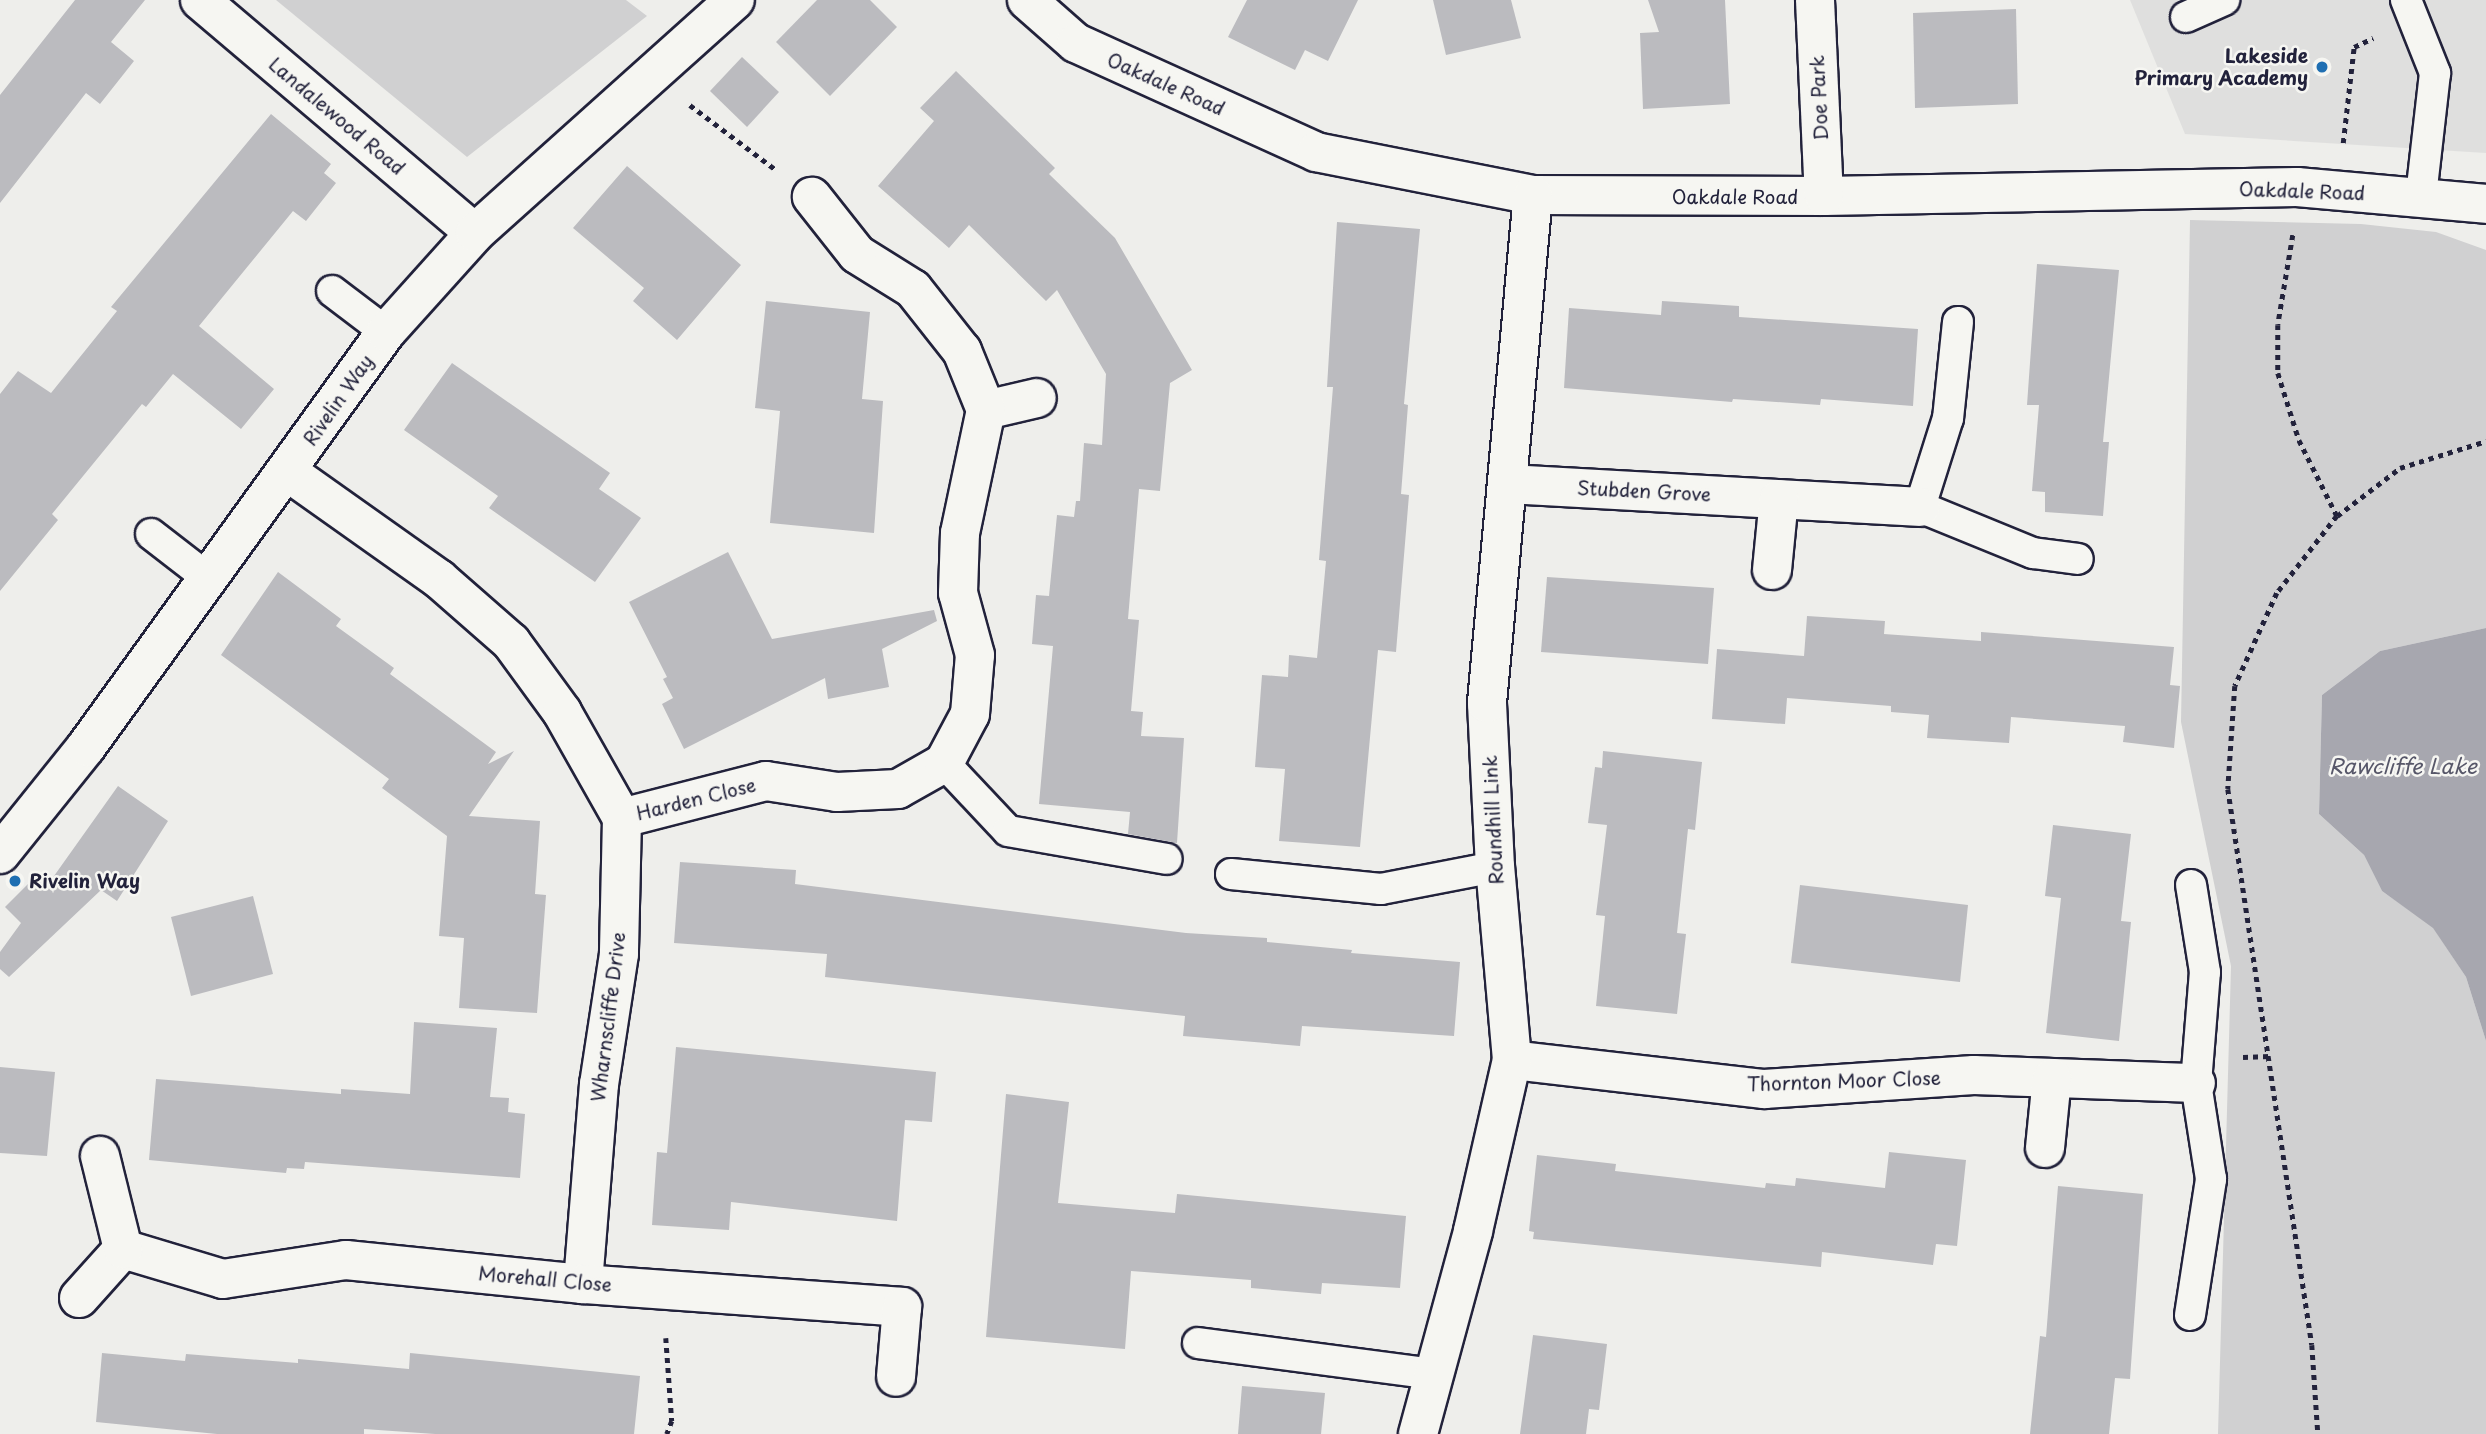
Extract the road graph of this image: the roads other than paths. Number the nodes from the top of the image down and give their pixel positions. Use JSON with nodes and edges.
{"nodes":[{"id":1,"x":200,"y":0,"type":"edge"},
{"id":2,"x":735,"y":0,"type":"edge"},
{"id":3,"x":1027,"y":0,"type":"edge"},
{"id":4,"x":1815,"y":0,"type":"edge"},
{"id":5,"x":2224,"y":0,"type":"edge"},
{"id":6,"x":2410,"y":10,"type":"edge"},
{"id":7,"x":2186,"y":17,"type":"dead end"},
{"id":8,"x":1533,"y":195,"type":"junction"},
{"id":9,"x":1824,"y":196,"type":"junction"},
{"id":10,"x":2421,"y":196,"type":"junction"},
{"id":11,"x":812,"y":197,"type":"road end"},
{"id":12,"x":2486,"y":204,"type":"edge"},
{"id":13,"x":475,"y":233,"type":"junction"},
{"id":14,"x":332,"y":290,"type":"dead end"},
{"id":15,"x":1958,"y":322,"type":"dead end"},
{"id":16,"x":386,"y":332,"type":"junction"},
{"id":17,"x":1037,"y":398,"type":"dead end"},
{"id":18,"x":986,"y":410,"type":"junction"},
{"id":19,"x":288,"y":472,"type":"junction"},
{"id":20,"x":1509,"y":484,"type":"junction"},
{"id":21,"x":1779,"y":499,"type":"junction"},
{"id":22,"x":1920,"y":507,"type":"junction"},
{"id":23,"x":151,"y":534,"type":"dead end"},
{"id":24,"x":2078,"y":559,"type":"dead end"},
{"id":25,"x":1772,"y":570,"type":"dead end"},
{"id":26,"x":209,"y":579,"type":"junction"},
{"id":27,"x":944,"y":764,"type":"junction"},
{"id":28,"x":622,"y":818,"type":"junction"},
{"id":29,"x":0,"y":854,"type":"edge"},
{"id":30,"x":1167,"y":859,"type":"dead end"},
{"id":31,"x":1495,"y":867,"type":"junction"},
{"id":32,"x":1231,"y":874,"type":"dead end"},
{"id":33,"x":2191,"y":885,"type":"dead end"},
{"id":34,"x":1512,"y":1060,"type":"junction"},
{"id":35,"x":2052,"y":1078,"type":"junction"},
{"id":36,"x":2196,"y":1083,"type":"junction"},
{"id":37,"x":2045,"y":1148,"type":"dead end"},
{"id":38,"x":100,"y":1156,"type":"dead end"},
{"id":39,"x":123,"y":1249,"type":"junction"},
{"id":40,"x":583,"y":1284,"type":"junction"},
{"id":41,"x":79,"y":1298,"type":"dead end"},
{"id":42,"x":2190,"y":1315,"type":"dead end"},
{"id":43,"x":1198,"y":1343,"type":"dead end"},
{"id":44,"x":1433,"y":1374,"type":"junction"},
{"id":45,"x":896,"y":1377,"type":"dead end"},
{"id":46,"x":1418,"y":1434,"type":"edge"}],
"edges":[{"from":1,"to":13,"type":"street","name":"Landalewood Road"},
{"from":2,"to":13,"type":"street","name":"Rivelin Way"},
{"from":3,"to":8,"type":"street","name":"Oakdale Road"},
{"from":4,"to":9,"type":"street","name":"Doe Park"},
{"from":5,"to":7,"type":"lane"},
{"from":6,"to":10,"type":"lane"},
{"from":8,"to":9,"type":"street","name":"Oakdale Road"},
{"from":8,"to":20,"type":"street","name":"Roundhill Link"},
{"from":9,"to":10,"type":"street","name":"Oakdale Road"},
{"from":10,"to":12,"type":"street","name":"Oakdale Road"},
{"from":11,"to":18,"type":"street"},
{"from":13,"to":16,"type":"street","name":"Rivelin Way"},
{"from":14,"to":16,"type":"lane"},
{"from":15,"to":22,"type":"lane"},
{"from":16,"to":19,"type":"street","name":"Rivelin Way"},
{"from":17,"to":18,"type":"street"},
{"from":18,"to":27,"type":"street"},
{"from":19,"to":26,"type":"street","name":"Rivelin Way"},
{"from":19,"to":28,"type":"street"},
{"from":20,"to":21,"type":"street","name":"Stubden Grove"},
{"from":20,"to":31,"type":"street","name":"Roundhill Link"},
{"from":21,"to":22,"type":"street","name":"Stubden Grove"},
{"from":21,"to":25,"type":"street"},
{"from":22,"to":24,"type":"lane"},
{"from":23,"to":26,"type":"lane"},
{"from":26,"to":29,"type":"street","name":"Rivelin Way"},
{"from":27,"to":28,"type":"street","name":"Harden Close"},
{"from":27,"to":30,"type":"lane"},
{"from":28,"to":40,"type":"street","name":"Wharnscliffe Drive"},
{"from":31,"to":32,"type":"lane"},
{"from":31,"to":34,"type":"street","name":"Roundhill Link"},
{"from":33,"to":36,"type":"lane"},
{"from":34,"to":35,"type":"street","name":"Thornton Moor Close"},
{"from":34,"to":44,"type":"street","name":"Roundhill Link"},
{"from":35,"to":36,"type":"street","name":"Thornton Moor Close"},
{"from":35,"to":37,"type":"street"},
{"from":36,"to":42,"type":"lane"},
{"from":38,"to":39,"type":"street"},
{"from":39,"to":40,"type":"street","name":"Morehall Close"},
{"from":39,"to":41,"type":"street"},
{"from":40,"to":45,"type":"street","name":"Morehall Close"},
{"from":43,"to":44,"type":"lane"},
{"from":44,"to":46,"type":"street","name":"Roundhill Link"}]}
